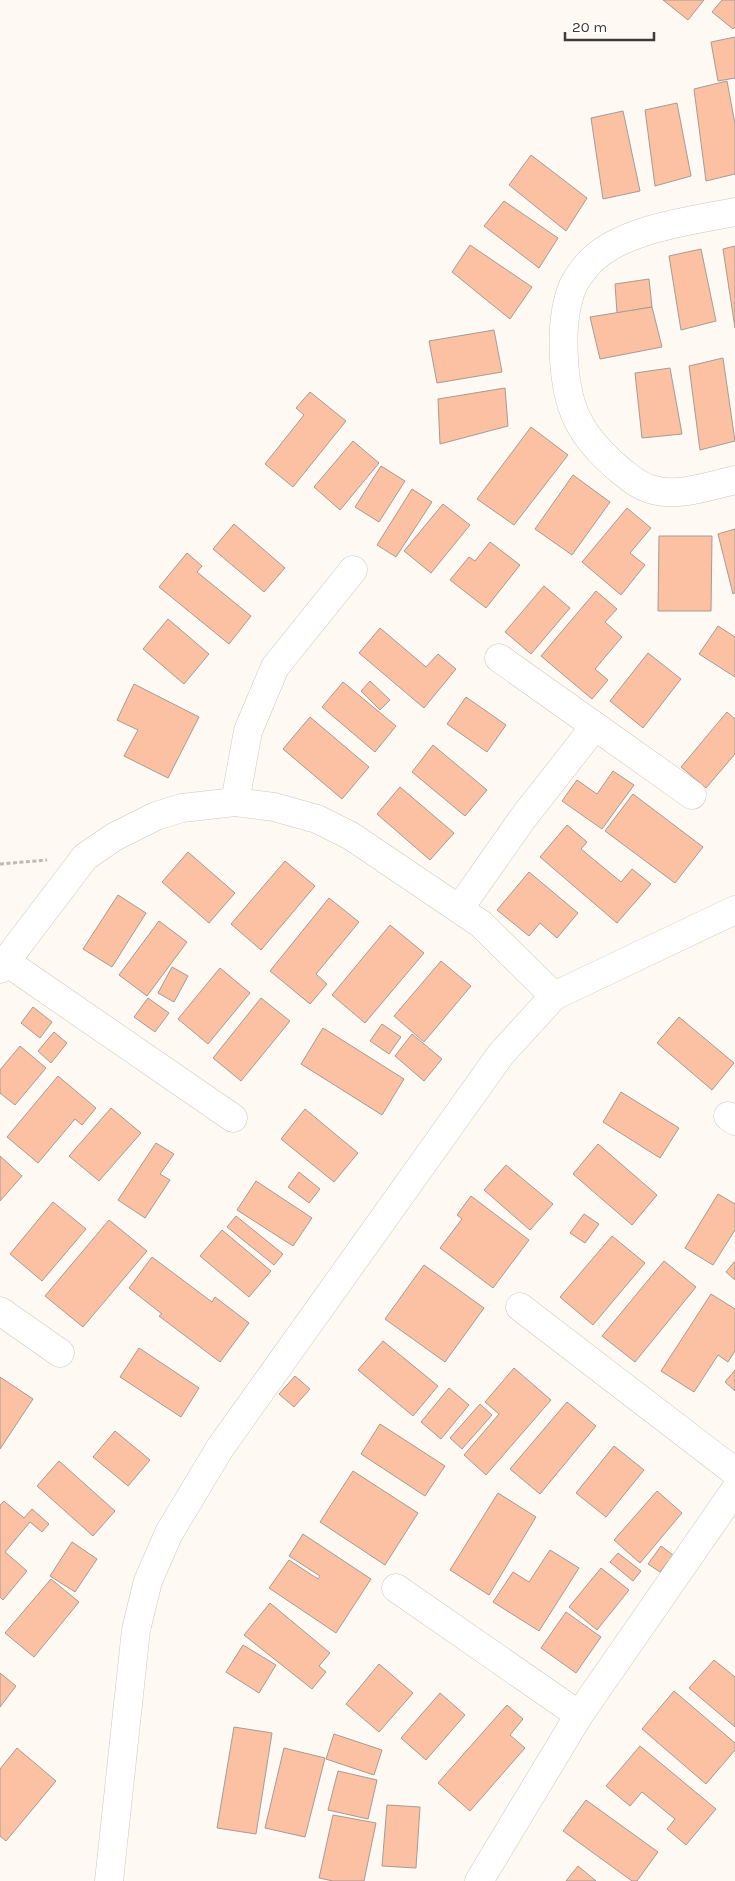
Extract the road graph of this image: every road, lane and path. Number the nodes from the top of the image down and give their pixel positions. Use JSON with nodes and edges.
{"nodes":[{"id":1,"x":735,"y":212,"type":"edge"},
{"id":2,"x":735,"y":480,"type":"edge"},
{"id":3,"x":353,"y":570,"type":"dead end"},
{"id":4,"x":499,"y":658,"type":"dead end"},
{"id":5,"x":595,"y":726,"type":"junction"},
{"id":6,"x":692,"y":795,"type":"dead end"},
{"id":7,"x":235,"y":802,"type":"junction"},
{"id":8,"x":85,"y":857,"type":"junction"},
{"id":9,"x":0,"y":864,"type":"edge"},
{"id":10,"x":459,"y":909,"type":"junction"},
{"id":11,"x":735,"y":910,"type":"edge"},
{"id":12,"x":3,"y":965,"type":"edge"},
{"id":13,"x":554,"y":996,"type":"junction"},
{"id":14,"x":233,"y":1118,"type":"dead end"},
{"id":15,"x":520,"y":1307,"type":"dead end"},
{"id":16,"x":0,"y":1311,"type":"edge"},
{"id":17,"x":60,"y":1353,"type":"dead end"},
{"id":18,"x":735,"y":1472,"type":"edge"},
{"id":19,"x":735,"y":1490,"type":"edge"},
{"id":20,"x":396,"y":1588,"type":"dead end"},
{"id":21,"x":579,"y":1715,"type":"junction"},
{"id":22,"x":109,"y":1881,"type":"edge"},
{"id":23,"x":479,"y":1881,"type":"edge"}],
"edges":[{"from":1,"to":2,"type":"street"},
{"from":3,"to":7,"type":"street"},
{"from":4,"to":5,"type":"street"},
{"from":5,"to":6,"type":"street"},
{"from":5,"to":10,"type":"street"},
{"from":7,"to":8,"type":"street"},
{"from":7,"to":10,"type":"street"},
{"from":8,"to":9,"type":"path"},
{"from":8,"to":12,"type":"street"},
{"from":10,"to":13,"type":"street"},
{"from":11,"to":13,"type":"street"},
{"from":12,"to":14,"type":"street"},
{"from":13,"to":22,"type":"street"},
{"from":15,"to":18,"type":"street"},
{"from":16,"to":17,"type":"street"},
{"from":19,"to":21,"type":"street"},
{"from":20,"to":21,"type":"street"},
{"from":21,"to":23,"type":"street"}]}
